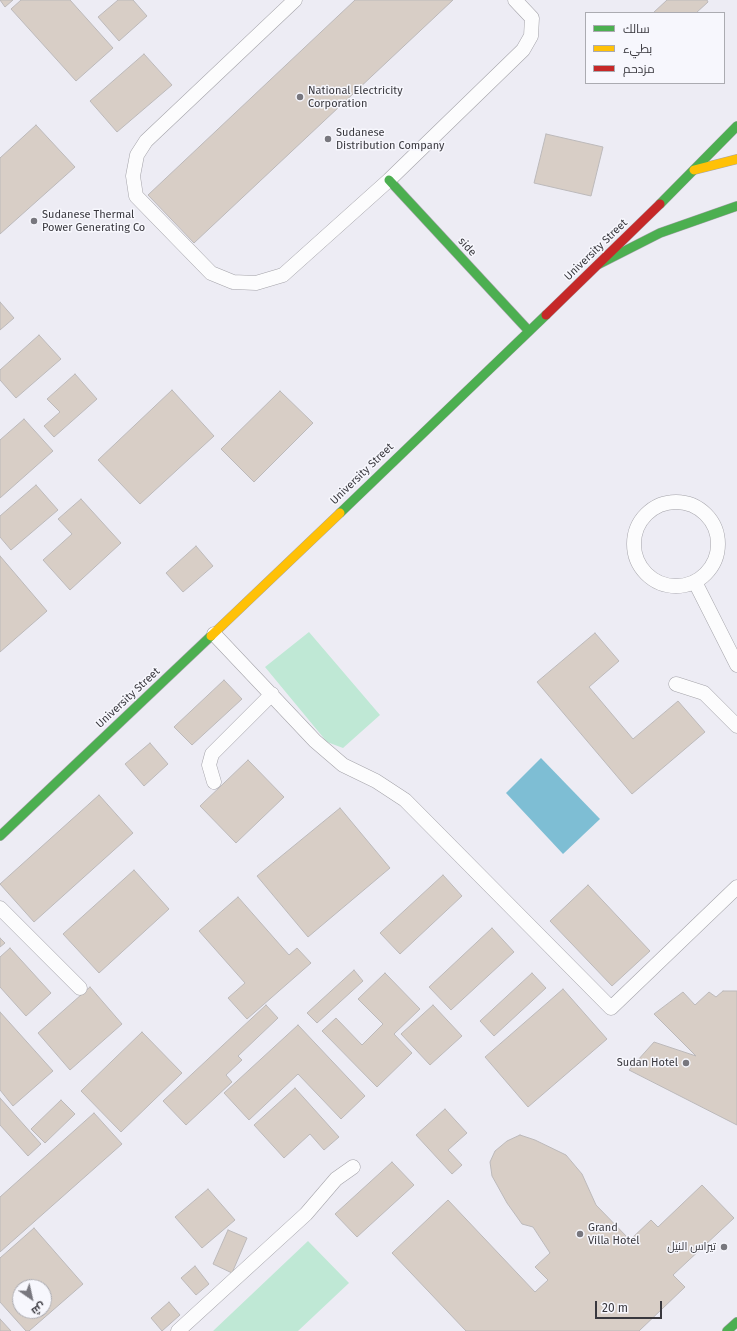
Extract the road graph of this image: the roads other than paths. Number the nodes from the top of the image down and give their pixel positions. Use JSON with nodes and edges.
{"nodes":[{"id":1,"x":295,"y":0,"type":"edge"},
{"id":2,"x":515,"y":0,"type":"edge"},
{"id":3,"x":737,"y":126,"type":"edge"},
{"id":4,"x":737,"y":159,"type":"edge"},
{"id":5,"x":692,"y":171,"type":"junction"},
{"id":6,"x":389,"y":180,"type":"junction"},
{"id":7,"x":737,"y":206,"type":"edge"},
{"id":8,"x":599,"y":264,"type":"junction"},
{"id":9,"x":528,"y":330,"type":"junction"},
{"id":10,"x":695,"y":582,"type":"junction"},
{"id":11,"x":214,"y":634,"type":"junction"},
{"id":12,"x":737,"y":665,"type":"edge"},
{"id":13,"x":676,"y":684,"type":"dead end"},
{"id":14,"x":272,"y":694,"type":"junction"},
{"id":15,"x":737,"y":726,"type":"edge"},
{"id":16,"x":214,"y":782,"type":"dead end"},
{"id":17,"x":0,"y":836,"type":"edge"},
{"id":18,"x":737,"y":887,"type":"edge"},
{"id":19,"x":0,"y":908,"type":"edge"},
{"id":20,"x":80,"y":988,"type":"dead end"},
{"id":21,"x":353,"y":1167,"type":"dead end"},
{"id":22,"x":737,"y":1322,"type":"edge"},
{"id":23,"x":178,"y":1331,"type":"edge"},
{"id":24,"x":727,"y":1331,"type":"edge"}],
"edges":[{"from":1,"to":6,"type":"lane"},
{"from":2,"to":6,"type":"lane"},
{"from":3,"to":5,"type":"main road","name":"University Street"},
{"from":4,"to":5,"type":"main road"},
{"from":5,"to":8,"type":"main road","name":"University Street"},
{"from":6,"to":9,"type":"main road","name":"side"},
{"from":7,"to":8,"type":"main road"},
{"from":8,"to":9,"type":"main road","name":"University Street"},
{"from":9,"to":11,"type":"main road","name":"University Street"},
{"from":10,"to":10,"type":"lane"},
{"from":10,"to":12,"type":"lane"},
{"from":11,"to":14,"type":"lane"},
{"from":11,"to":17,"type":"main road","name":"University Street"},
{"from":13,"to":15,"type":"lane"},
{"from":14,"to":16,"type":"lane"},
{"from":14,"to":18,"type":"lane"},
{"from":19,"to":20,"type":"lane"},
{"from":21,"to":23,"type":"lane"},
{"from":22,"to":24,"type":"main road"}]}
